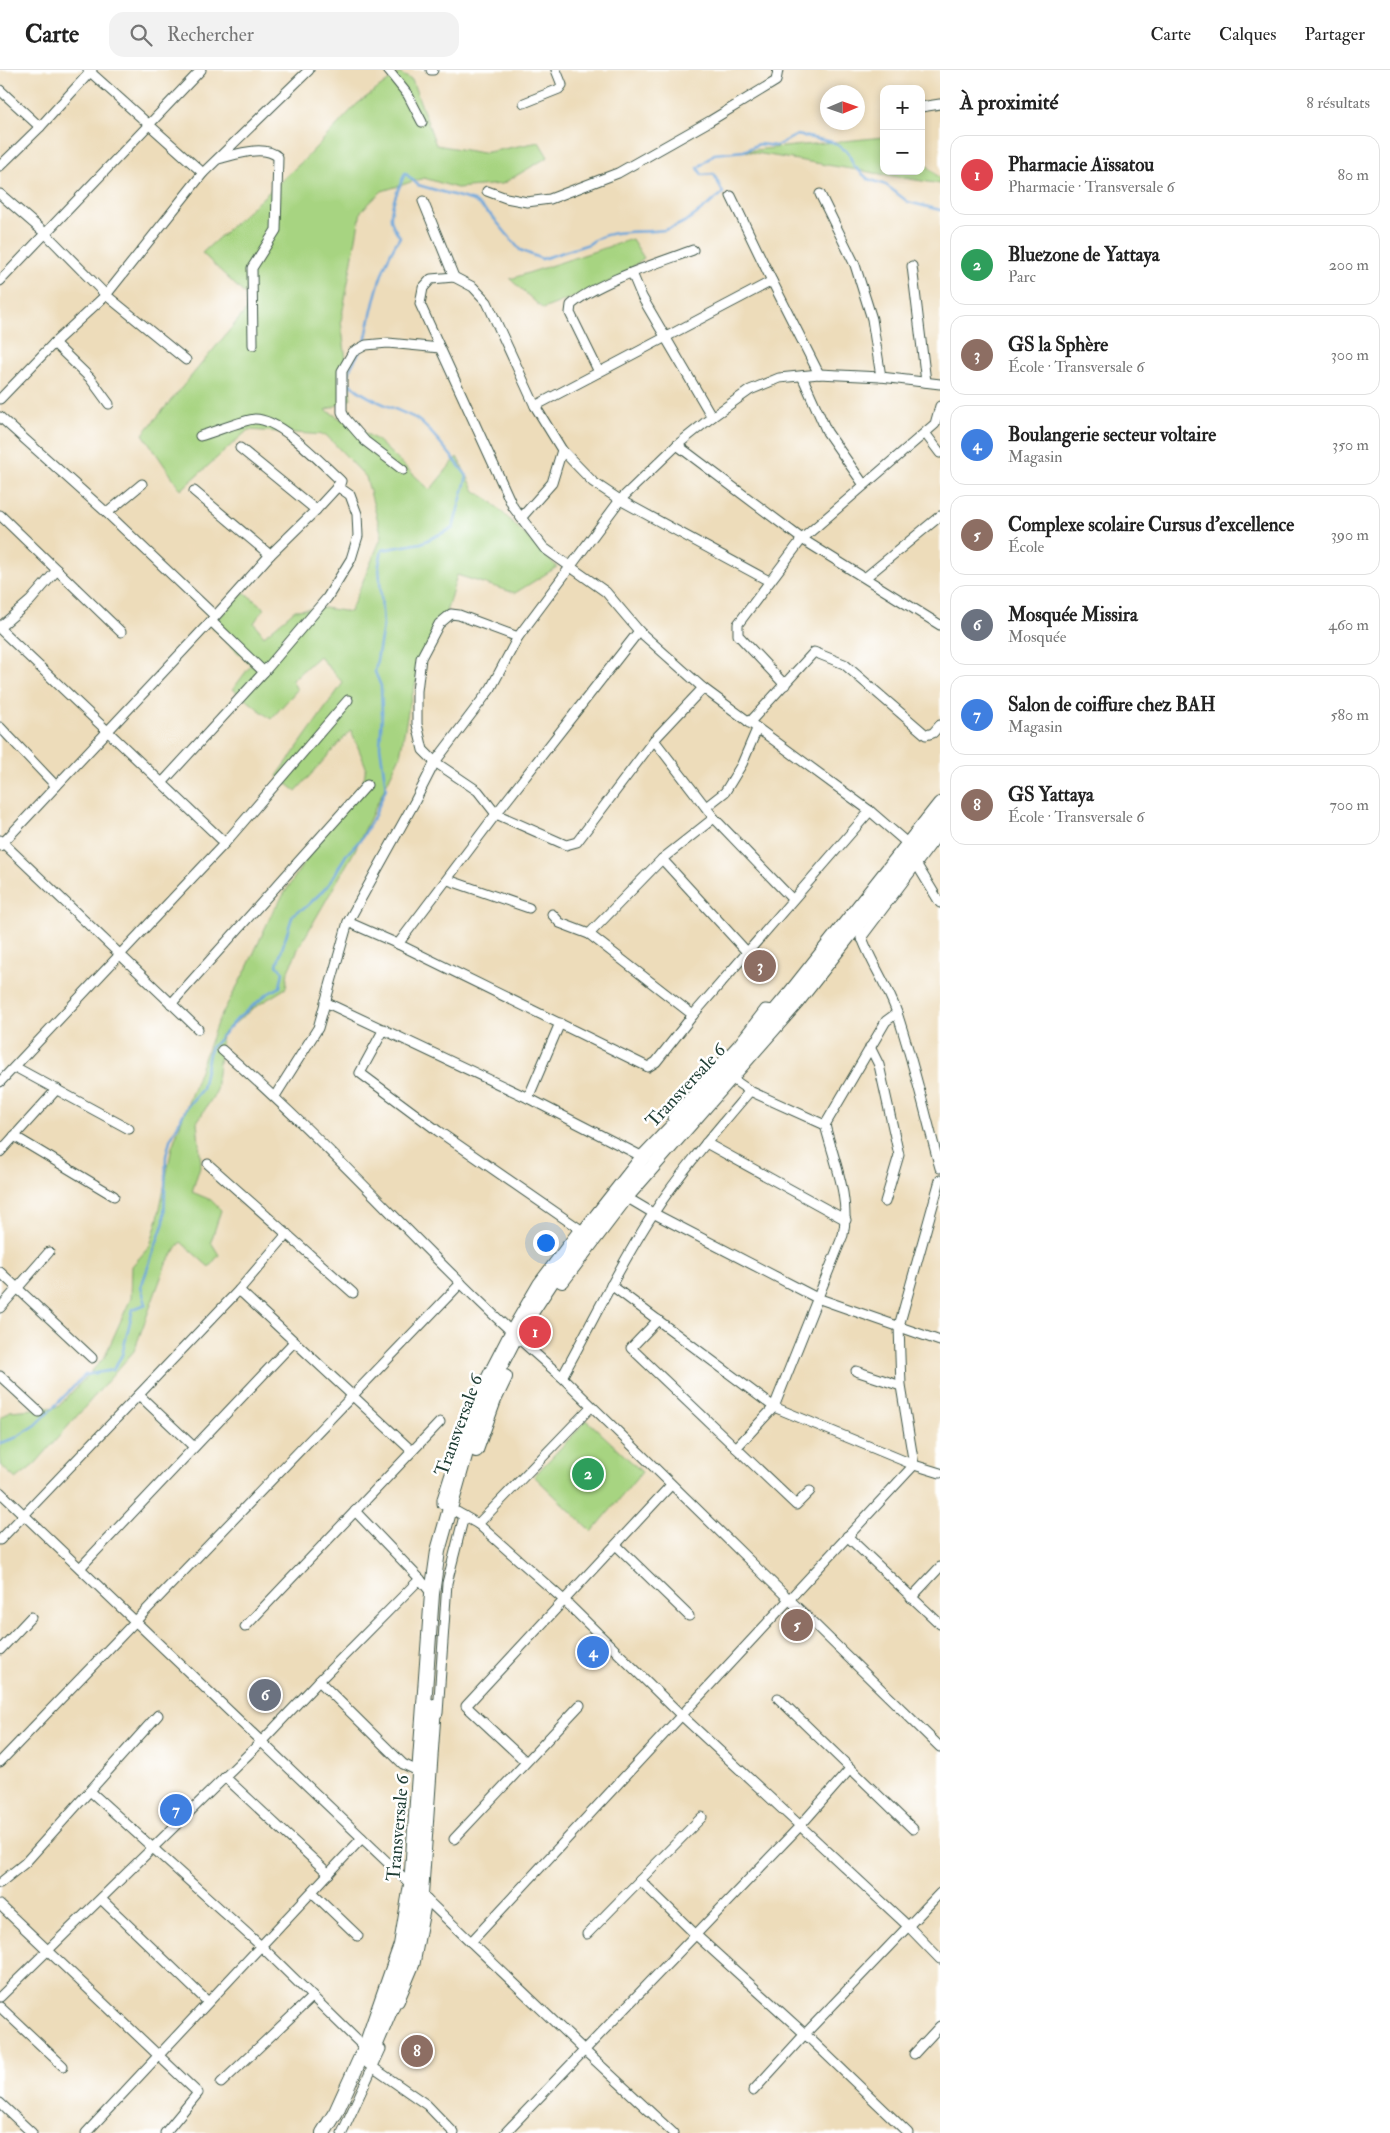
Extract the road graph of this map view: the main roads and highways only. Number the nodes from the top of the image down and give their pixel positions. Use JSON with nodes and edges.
{"nodes":[{"id":1,"x":940,"y":804,"type":"edge"},
{"id":2,"x":940,"y":819,"type":"edge"},
{"id":3,"x":912,"y":854,"type":"junction"},
{"id":4,"x":720,"y":1077,"type":"junction"},
{"id":5,"x":516,"y":1337,"type":"junction"},
{"id":6,"x":457,"y":1512,"type":"junction"},
{"id":7,"x":420,"y":1893,"type":"junction"},
{"id":8,"x":323,"y":2133,"type":"edge"},
{"id":9,"x":333,"y":2133,"type":"edge"}],
"edges":[{"from":1,"to":3,"type":"main road","name":"Transversale 6"},
{"from":2,"to":3,"type":"main road","name":"Transversale 6"},
{"from":3,"to":4,"type":"main road","name":"Transversale 6"},
{"from":3,"to":4,"type":"main road","name":"Transversale 6"},
{"from":4,"to":5,"type":"main road","name":"Transversale 6"},
{"from":4,"to":5,"type":"main road","name":"Transversale 6"},
{"from":5,"to":6,"type":"main road","name":"Transversale 6"},
{"from":5,"to":6,"type":"main road","name":"Transversale 6"},
{"from":6,"to":7,"type":"main road","name":"Transversale 6"},
{"from":6,"to":7,"type":"main road","name":"Transversale 6"},
{"from":7,"to":8,"type":"main road","name":"Transversale 6"},
{"from":7,"to":9,"type":"main road","name":"Transversale 6"}]}
